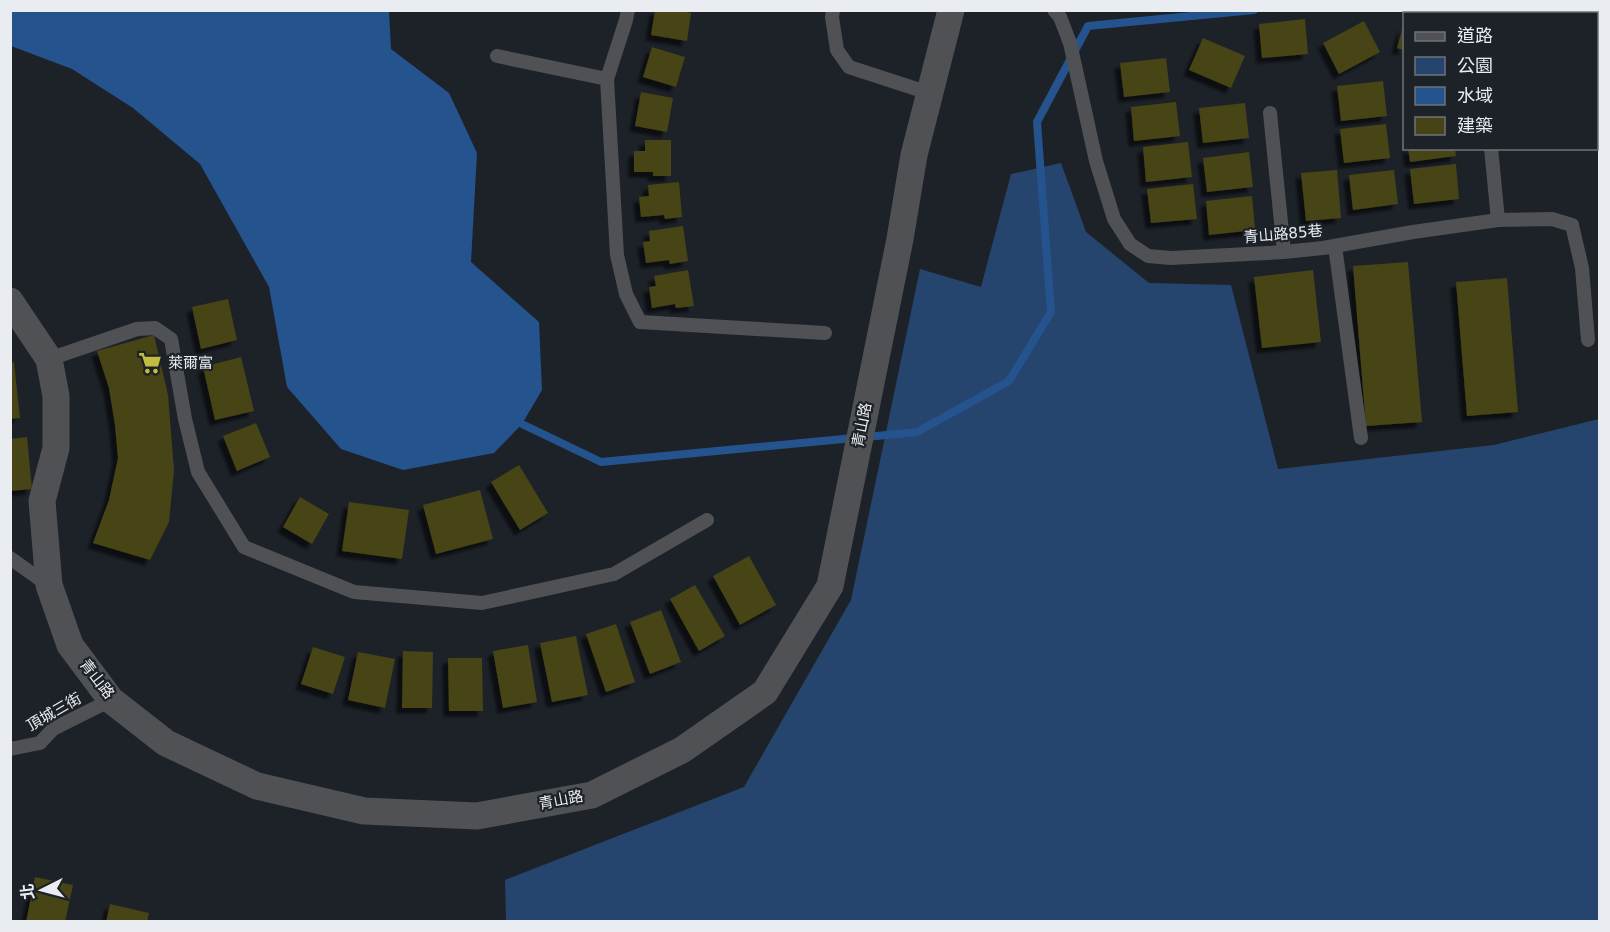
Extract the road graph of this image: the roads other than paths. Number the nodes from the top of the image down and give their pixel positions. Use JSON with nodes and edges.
{"nodes":[{"id":1,"x":628,"y":10,"type":"edge"},
{"id":2,"x":833,"y":10,"type":"edge"},
{"id":3,"x":951,"y":10,"type":"edge"},
{"id":4,"x":1054,"y":10,"type":"edge"},
{"id":5,"x":497,"y":56,"type":"dead end"},
{"id":6,"x":607,"y":79,"type":"junction"},
{"id":7,"x":929,"y":93,"type":"junction"},
{"id":8,"x":1270,"y":113,"type":"dead end"},
{"id":9,"x":1491,"y":150,"type":"edge"},
{"id":10,"x":1498,"y":220,"type":"junction"},
{"id":11,"x":1335,"y":246,"type":"junction"},
{"id":12,"x":1284,"y":252,"type":"junction"},
{"id":13,"x":10,"y":301,"type":"edge"},
{"id":14,"x":825,"y":333,"type":"dead end"},
{"id":15,"x":1588,"y":340,"type":"dead end"},
{"id":16,"x":49,"y":359,"type":"junction"},
{"id":17,"x":1361,"y":438,"type":"dead end"},
{"id":18,"x":707,"y":520,"type":"dead end"},
{"id":19,"x":10,"y":558,"type":"edge"},
{"id":20,"x":49,"y":585,"type":"junction"},
{"id":21,"x":111,"y":700,"type":"junction"},
{"id":22,"x":10,"y":749,"type":"edge"}],
"edges":[{"from":1,"to":6,"type":"lane"},
{"from":2,"to":7,"type":"lane"},
{"from":3,"to":7,"type":"street","name":"青山路"},
{"from":4,"to":12,"type":"lane","name":"青山路85巷"},
{"from":5,"to":6,"type":"lane"},
{"from":6,"to":14,"type":"lane"},
{"from":7,"to":21,"type":"street","name":"青山路"},
{"from":8,"to":12,"type":"lane"},
{"from":9,"to":10,"type":"lane"},
{"from":10,"to":11,"type":"lane","name":"青山路85巷"},
{"from":10,"to":15,"type":"lane","name":"青山路85巷"},
{"from":11,"to":12,"type":"lane","name":"青山路85巷"},
{"from":11,"to":17,"type":"lane"},
{"from":13,"to":16,"type":"street","name":"青山路"},
{"from":16,"to":18,"type":"lane"},
{"from":16,"to":20,"type":"street","name":"青山路"},
{"from":19,"to":20,"type":"lane"},
{"from":20,"to":21,"type":"street","name":"青山路"},
{"from":21,"to":22,"type":"lane","name":"頂城三街"}]}
